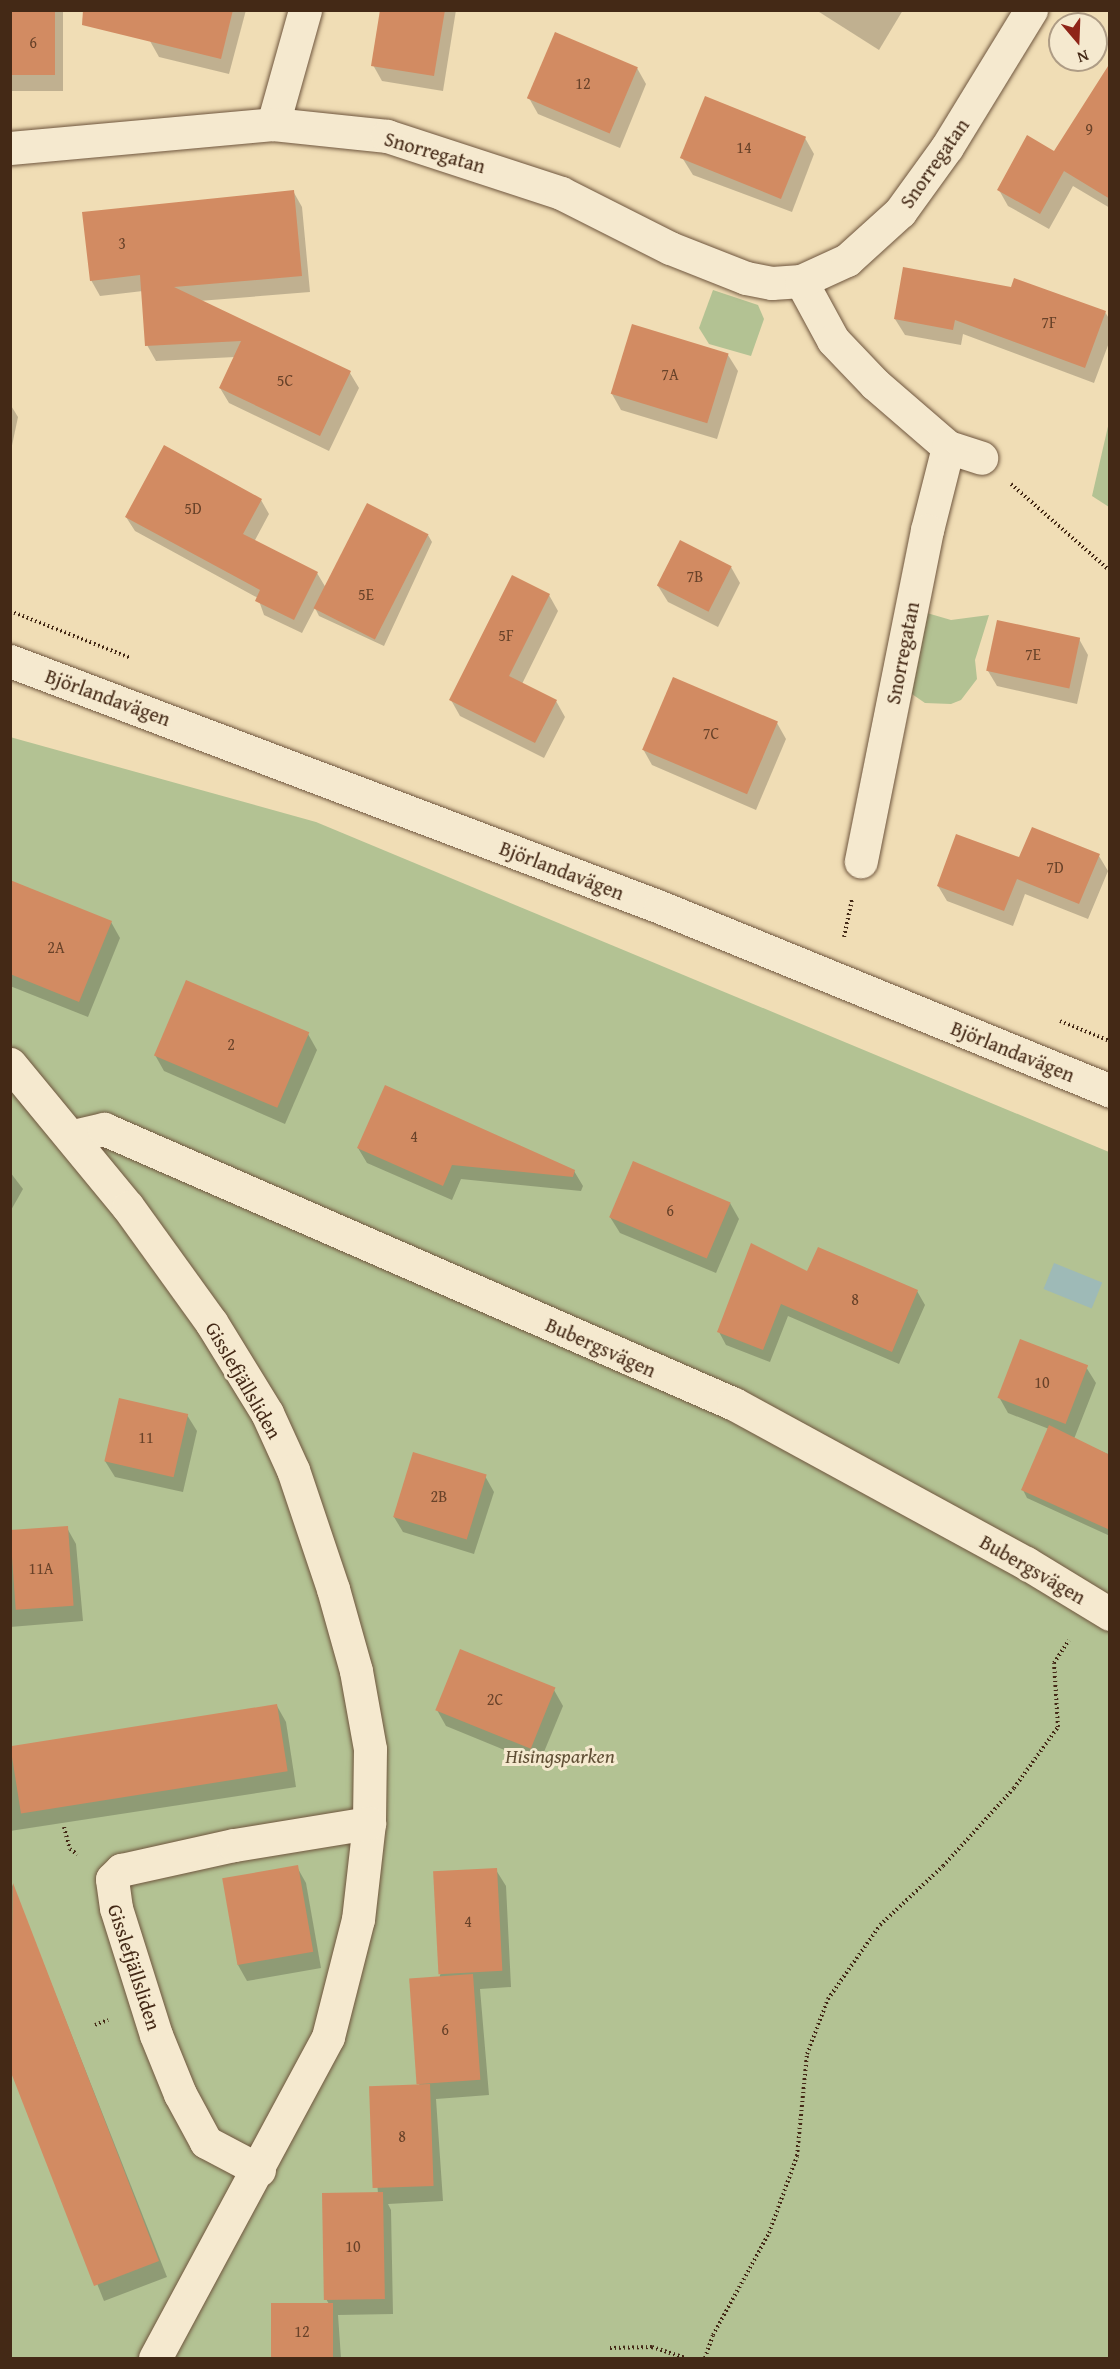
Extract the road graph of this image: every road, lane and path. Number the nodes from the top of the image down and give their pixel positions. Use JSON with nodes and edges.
{"nodes":[{"id":1,"x":305,"y":10,"type":"edge"},
{"id":2,"x":1031,"y":10,"type":"edge"},
{"id":3,"x":273,"y":123,"type":"junction"},
{"id":4,"x":10,"y":148,"type":"edge"},
{"id":5,"x":801,"y":281,"type":"junction"},
{"id":6,"x":948,"y":447,"type":"junction"},
{"id":7,"x":981,"y":458,"type":"joint"},
{"id":8,"x":1110,"y":571,"type":"edge"},
{"id":9,"x":10,"y":661,"type":"edge"},
{"id":10,"x":861,"y":861,"type":"dead end"},
{"id":11,"x":10,"y":1064,"type":"edge"},
{"id":12,"x":1110,"y":1090,"type":"edge"},
{"id":13,"x":73,"y":1136,"type":"junction"},
{"id":14,"x":1105,"y":1611,"type":"edge"},
{"id":15,"x":369,"y":1822,"type":"junction"},
{"id":16,"x":259,"y":2170,"type":"junction"},
{"id":17,"x":610,"y":2348,"type":"dead end"},
{"id":18,"x":155,"y":2358,"type":"edge"},
{"id":19,"x":686,"y":2358,"type":"edge"},
{"id":20,"x":705,"y":2358,"type":"edge"}],
"edges":[{"from":1,"to":3,"type":"street"},
{"from":2,"to":5,"type":"street","name":"Snorregatan"},
{"from":3,"to":4,"type":"street","name":"Snorregatan"},
{"from":3,"to":5,"type":"street","name":"Snorregatan"},
{"from":5,"to":6,"type":"street"},
{"from":6,"to":7,"type":"street"},
{"from":6,"to":10,"type":"street","name":"Snorregatan"},
{"from":7,"to":8,"type":"path"},
{"from":9,"to":12,"type":"street","name":"Björlandavägen"},
{"from":11,"to":13,"type":"street","name":"Gisslefjällsliden"},
{"from":13,"to":14,"type":"street","name":"Bubergsvägen"},
{"from":13,"to":15,"type":"street","name":"Gisslefjällsliden"},
{"from":14,"to":20,"type":"path"},
{"from":15,"to":16,"type":"street","name":"Gisslefjällsliden"},
{"from":15,"to":16,"type":"street","name":"Gisslefjällsliden"},
{"from":16,"to":18,"type":"street","name":"Gisslefjällsliden"},
{"from":17,"to":19,"type":"path"}]}
